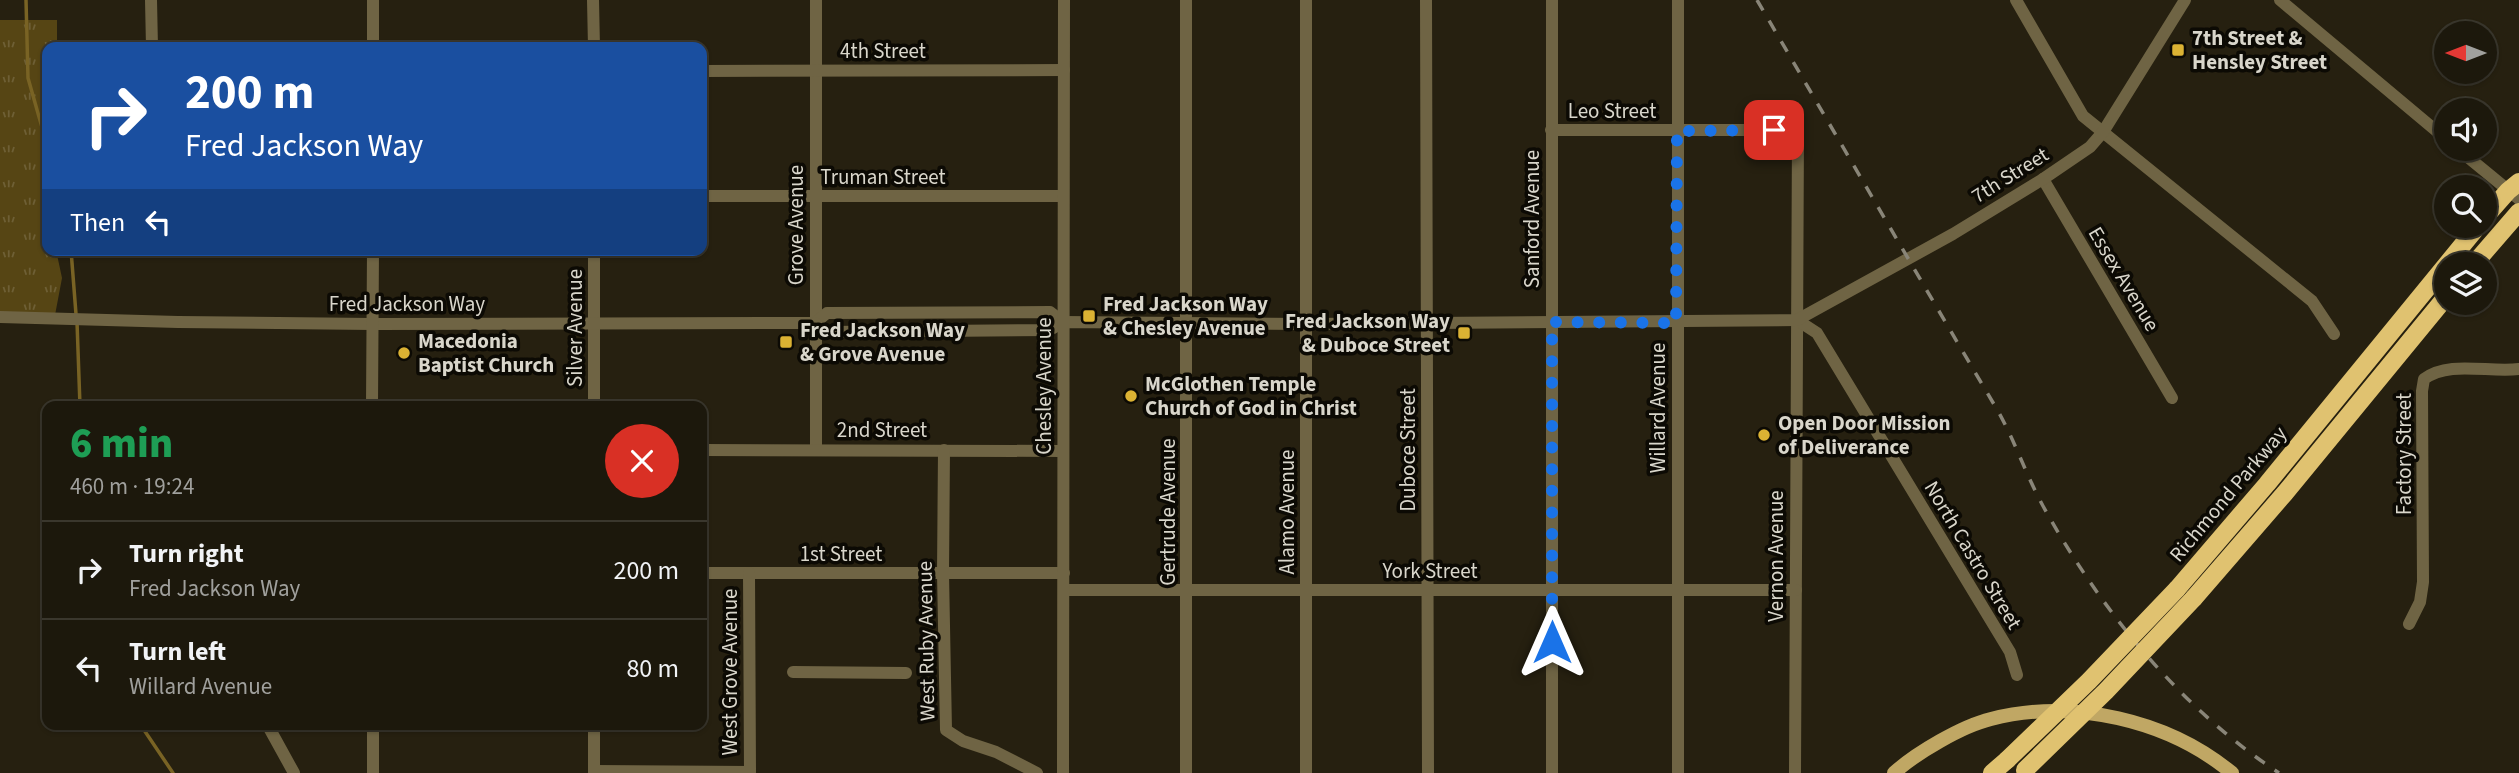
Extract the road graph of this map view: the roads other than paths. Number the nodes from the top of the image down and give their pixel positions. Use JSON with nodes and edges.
{"nodes":[{"id":1,"x":151,"y":0,"type":"edge"},
{"id":2,"x":373,"y":0,"type":"edge"},
{"id":3,"x":593,"y":0,"type":"edge"},
{"id":4,"x":816,"y":0,"type":"edge"},
{"id":5,"x":1064,"y":0,"type":"edge"},
{"id":6,"x":1186,"y":0,"type":"edge"},
{"id":7,"x":1306,"y":0,"type":"edge"},
{"id":8,"x":1426,"y":0,"type":"edge"},
{"id":9,"x":1552,"y":0,"type":"edge"},
{"id":10,"x":1678,"y":0,"type":"edge"},
{"id":11,"x":2016,"y":0,"type":"edge"},
{"id":12,"x":2185,"y":0,"type":"edge"},
{"id":13,"x":2280,"y":0,"type":"edge"},
{"id":14,"x":152,"y":42,"type":"edge"},
{"id":15,"x":373,"y":42,"type":"edge"},
{"id":16,"x":594,"y":42,"type":"edge"},
{"id":17,"x":1064,"y":70,"type":"junction"},
{"id":18,"x":707,"y":71,"type":"edge"},
{"id":19,"x":815,"y":71,"type":"junction"},
{"id":20,"x":2434,"y":129,"type":"edge"},
{"id":21,"x":1551,"y":130,"type":"junction"},
{"id":22,"x":1798,"y":130,"type":"joint"},
{"id":23,"x":1677,"y":131,"type":"junction"},
{"id":24,"x":2103,"y":132,"type":"junction"},
{"id":25,"x":2474,"y":161,"type":"edge"},
{"id":26,"x":2043,"y":179,"type":"junction"},
{"id":27,"x":2515,"y":191,"type":"edge"},
{"id":28,"x":707,"y":196,"type":"edge"},
{"id":29,"x":816,"y":196,"type":"junction"},
{"id":30,"x":1063,"y":196,"type":"junction"},
{"id":31,"x":2497,"y":207,"type":"edge"},
{"id":32,"x":2519,"y":212,"type":"edge"},
{"id":33,"x":2468,"y":238,"type":"edge"},
{"id":34,"x":2484,"y":252,"type":"edge"},
{"id":35,"x":373,"y":256,"type":"edge"},
{"id":36,"x":594,"y":256,"type":"edge"},
{"id":37,"x":2434,"y":312,"type":"edge"},
{"id":38,"x":0,"y":317,"type":"edge"},
{"id":39,"x":1797,"y":320,"type":"junction"},
{"id":40,"x":1063,"y":322,"type":"junction"},
{"id":41,"x":1552,"y":322,"type":"junction"},
{"id":42,"x":594,"y":323,"type":"junction"},
{"id":43,"x":815,"y":323,"type":"junction"},
{"id":44,"x":1187,"y":323,"type":"junction"},
{"id":45,"x":1427,"y":323,"type":"junction"},
{"id":46,"x":1676,"y":323,"type":"junction"},
{"id":47,"x":373,"y":324,"type":"junction"},
{"id":48,"x":1307,"y":324,"type":"junction"},
{"id":49,"x":2334,"y":334,"type":"dead end"},
{"id":50,"x":2519,"y":369,"type":"edge"},
{"id":51,"x":2172,"y":398,"type":"dead end"},
{"id":52,"x":372,"y":401,"type":"edge"},
{"id":53,"x":594,"y":401,"type":"edge"},
{"id":54,"x":707,"y":450,"type":"edge"},
{"id":55,"x":816,"y":450,"type":"junction"},
{"id":56,"x":944,"y":450,"type":"junction"},
{"id":57,"x":1063,"y":451,"type":"junction"},
{"id":58,"x":707,"y":573,"type":"edge"},
{"id":59,"x":749,"y":573,"type":"junction"},
{"id":60,"x":943,"y":573,"type":"junction"},
{"id":61,"x":1064,"y":573,"type":"junction"},
{"id":62,"x":1064,"y":590,"type":"junction"},
{"id":63,"x":1187,"y":590,"type":"junction"},
{"id":64,"x":1306,"y":590,"type":"junction"},
{"id":65,"x":1551,"y":590,"type":"junction"},
{"id":66,"x":1678,"y":590,"type":"junction"},
{"id":67,"x":1796,"y":590,"type":"junction"},
{"id":68,"x":1428,"y":591,"type":"junction"},
{"id":69,"x":2409,"y":624,"type":"dead end"},
{"id":70,"x":793,"y":672,"type":"dead end"},
{"id":71,"x":906,"y":673,"type":"dead end"},
{"id":72,"x":2017,"y":675,"type":"dead end"},
{"id":73,"x":270,"y":730,"type":"edge"},
{"id":74,"x":373,"y":730,"type":"edge"},
{"id":75,"x":594,"y":730,"type":"edge"},
{"id":76,"x":2023,"y":771,"type":"edge"},
{"id":77,"x":594,"y":772,"type":"edge"},
{"id":78,"x":750,"y":772,"type":"edge"},
{"id":79,"x":293,"y":773,"type":"edge"},
{"id":80,"x":373,"y":773,"type":"edge"},
{"id":81,"x":1037,"y":773,"type":"edge"},
{"id":82,"x":1063,"y":773,"type":"edge"},
{"id":83,"x":1186,"y":773,"type":"edge"},
{"id":84,"x":1306,"y":773,"type":"edge"},
{"id":85,"x":1428,"y":773,"type":"edge"},
{"id":86,"x":1552,"y":773,"type":"edge"},
{"id":87,"x":1678,"y":773,"type":"edge"},
{"id":88,"x":1795,"y":773,"type":"edge"},
{"id":89,"x":1894,"y":773,"type":"edge"},
{"id":90,"x":1993,"y":773,"type":"edge"},
{"id":91,"x":2232,"y":773,"type":"edge"}],
"edges":[{"from":1,"to":14,"type":"street"},
{"from":2,"to":15,"type":"street"},
{"from":3,"to":16,"type":"street"},
{"from":4,"to":19,"type":"street","name":"Grove Avenue"},
{"from":5,"to":17,"type":"street","name":"Chesley Avenue"},
{"from":6,"to":44,"type":"street","name":"Gertrude Avenue"},
{"from":7,"to":48,"type":"street","name":"Alamo Avenue"},
{"from":8,"to":45,"type":"street","name":"Duboce Street"},
{"from":9,"to":21,"type":"street","name":"Sanford Avenue"},
{"from":10,"to":23,"type":"street","name":"Willard Avenue"},
{"from":11,"to":24,"type":"street"},
{"from":12,"to":24,"type":"street","name":"7th Street"},
{"from":13,"to":20,"type":"street"},
{"from":17,"to":19,"type":"street","name":"4th Street"},
{"from":17,"to":30,"type":"street","name":"Chesley Avenue"},
{"from":18,"to":19,"type":"street","name":"4th Street"},
{"from":19,"to":29,"type":"street","name":"Grove Avenue"},
{"from":21,"to":23,"type":"street","name":"Leo Street"},
{"from":21,"to":41,"type":"street","name":"Sanford Avenue"},
{"from":22,"to":23,"type":"street","name":"Leo Street"},
{"from":22,"to":39,"type":"street","name":"Vernon Avenue"},
{"from":23,"to":46,"type":"street","name":"Willard Avenue"},
{"from":24,"to":26,"type":"street","name":"7th Street"},
{"from":24,"to":49,"type":"street"},
{"from":25,"to":27,"type":"street"},
{"from":26,"to":39,"type":"street","name":"7th Street"},
{"from":26,"to":51,"type":"street","name":"Essex Avenue"},
{"from":27,"to":31,"type":"highway"},
{"from":28,"to":29,"type":"street","name":"Truman Street"},
{"from":29,"to":30,"type":"street","name":"Truman Street"},
{"from":29,"to":43,"type":"street","name":"Grove Avenue"},
{"from":30,"to":40,"type":"street","name":"Chesley Avenue"},
{"from":32,"to":34,"type":"highway"},
{"from":33,"to":90,"type":"highway","name":"Richmond Parkway","bridge":true},
{"from":35,"to":47,"type":"street"},
{"from":36,"to":42,"type":"street","name":"Silver Avenue"},
{"from":37,"to":76,"type":"highway","name":"Richmond Parkway","bridge":true},
{"from":38,"to":47,"type":"street","name":"Fred Jackson Way"},
{"from":39,"to":46,"type":"street","name":"Fred Jackson Way"},
{"from":39,"to":67,"type":"street","name":"Vernon Avenue"},
{"from":39,"to":72,"type":"street","name":"North Castro Street"},
{"from":40,"to":43,"type":"street","name":"Fred Jackson Way"},
{"from":40,"to":43,"type":"street","name":"Fred Jackson Way"},
{"from":40,"to":44,"type":"street","name":"Fred Jackson Way"},
{"from":40,"to":57,"type":"street","name":"Chesley Avenue"},
{"from":41,"to":45,"type":"street","name":"Fred Jackson Way"},
{"from":41,"to":46,"type":"street","name":"Fred Jackson Way"},
{"from":41,"to":65,"type":"street","name":"Sanford Avenue"},
{"from":42,"to":43,"type":"street","name":"Fred Jackson Way"},
{"from":42,"to":47,"type":"street","name":"Fred Jackson Way"},
{"from":42,"to":53,"type":"street","name":"Silver Avenue"},
{"from":43,"to":55,"type":"street","name":"Grove Avenue"},
{"from":44,"to":48,"type":"street","name":"Fred Jackson Way"},
{"from":44,"to":63,"type":"street","name":"Gertrude Avenue"},
{"from":45,"to":48,"type":"street","name":"Fred Jackson Way"},
{"from":45,"to":68,"type":"street","name":"Duboce Street"},
{"from":46,"to":66,"type":"street","name":"Willard Avenue"},
{"from":47,"to":52,"type":"street"},
{"from":48,"to":64,"type":"street","name":"Alamo Avenue"},
{"from":50,"to":69,"type":"street","name":"Factory Street"},
{"from":54,"to":55,"type":"street","name":"2nd Street"},
{"from":55,"to":56,"type":"street","name":"2nd Street"},
{"from":56,"to":57,"type":"street","name":"2nd Street"},
{"from":56,"to":60,"type":"street","name":"West Ruby Avenue"},
{"from":57,"to":61,"type":"street","name":"Chesley Avenue"},
{"from":58,"to":59,"type":"street","name":"1st Street"},
{"from":59,"to":60,"type":"street","name":"1st Street"},
{"from":59,"to":78,"type":"street","name":"West Grove Avenue"},
{"from":60,"to":61,"type":"street","name":"1st Street"},
{"from":60,"to":81,"type":"street","name":"West Ruby Avenue"},
{"from":61,"to":62,"type":"street","name":"Chesley Avenue"},
{"from":62,"to":63,"type":"street","name":"York Street"},
{"from":62,"to":82,"type":"street","name":"Chesley Avenue"},
{"from":63,"to":64,"type":"street","name":"York Street"},
{"from":63,"to":83,"type":"street","name":"Gertrude Avenue"},
{"from":64,"to":68,"type":"street","name":"York Street"},
{"from":64,"to":84,"type":"street","name":"Alamo Avenue"},
{"from":65,"to":66,"type":"street","name":"York Street"},
{"from":65,"to":68,"type":"street","name":"York Street"},
{"from":65,"to":86,"type":"street","name":"Sanford Avenue"},
{"from":66,"to":67,"type":"street","name":"York Street"},
{"from":66,"to":87,"type":"street","name":"Willard Avenue"},
{"from":67,"to":88,"type":"street","name":"Vernon Avenue"},
{"from":68,"to":85,"type":"street","name":"Duboce Street"},
{"from":70,"to":71,"type":"street"},
{"from":73,"to":79,"type":"street"},
{"from":74,"to":80,"type":"street"},
{"from":75,"to":77,"type":"street"},
{"from":77,"to":78,"type":"street"},
{"from":89,"to":91,"type":"main road"}]}
